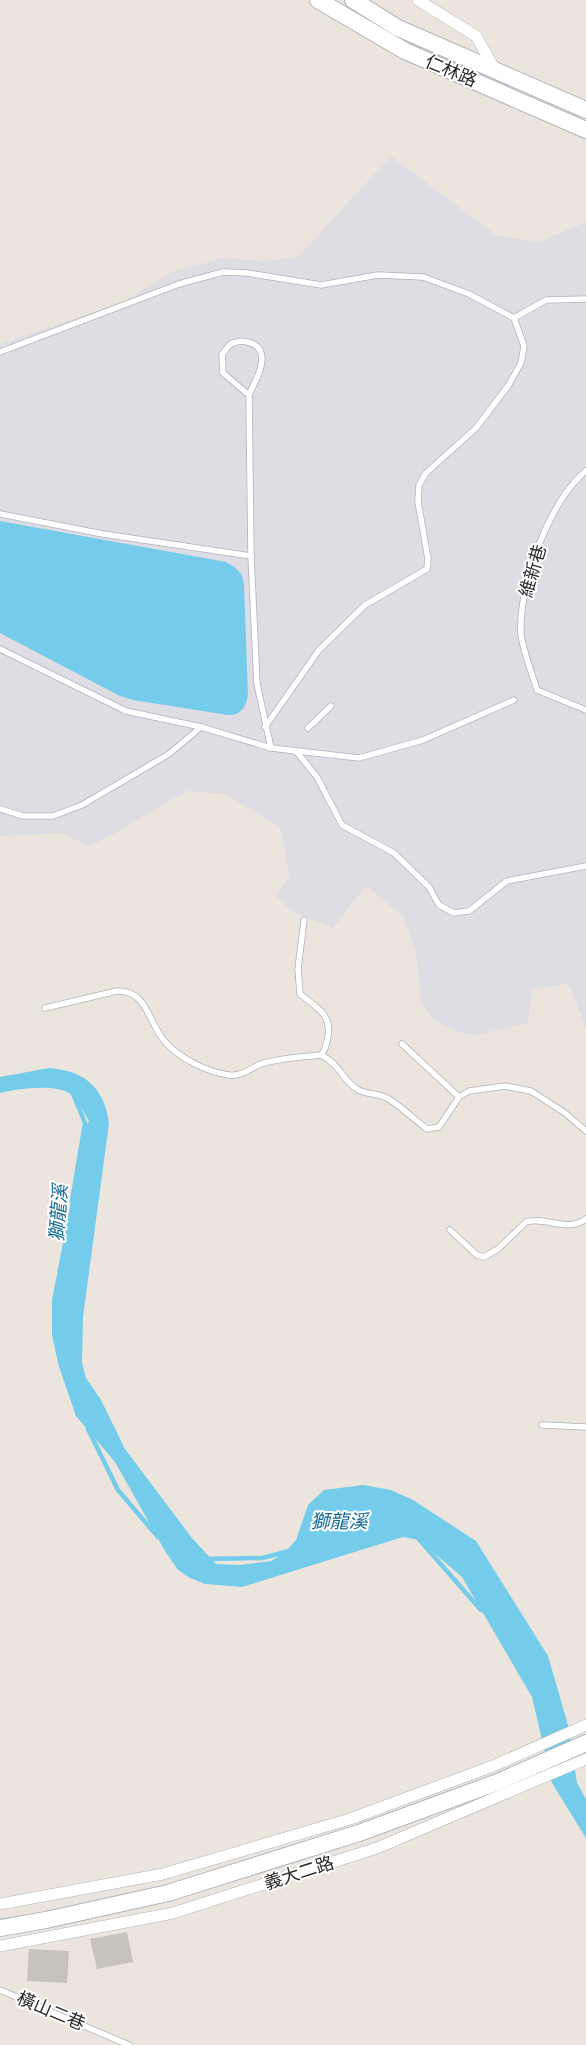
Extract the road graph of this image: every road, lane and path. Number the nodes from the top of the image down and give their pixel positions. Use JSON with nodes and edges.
{"nodes":[{"id":1,"x":318,"y":0,"type":"edge"},
{"id":2,"x":353,"y":0,"type":"edge"},
{"id":3,"x":418,"y":0,"type":"edge"},
{"id":4,"x":495,"y":70,"type":"junction"},
{"id":5,"x":586,"y":110,"type":"edge"},
{"id":6,"x":585,"y":126,"type":"edge"},
{"id":7,"x":586,"y":299,"type":"edge"},
{"id":8,"x":514,"y":318,"type":"junction"},
{"id":9,"x":0,"y":352,"type":"edge"},
{"id":10,"x":249,"y":395,"type":"junction"},
{"id":11,"x":586,"y":471,"type":"edge"},
{"id":12,"x":0,"y":514,"type":"edge"},
{"id":13,"x":251,"y":556,"type":"junction"},
{"id":14,"x":0,"y":649,"type":"edge"},
{"id":15,"x":514,"y":700,"type":"dead end"},
{"id":16,"x":331,"y":706,"type":"dead end"},
{"id":17,"x":586,"y":710,"type":"edge"},
{"id":18,"x":201,"y":727,"type":"junction"},
{"id":19,"x":265,"y":727,"type":"junction"},
{"id":20,"x":308,"y":728,"type":"dead end"},
{"id":21,"x":271,"y":748,"type":"junction"},
{"id":22,"x":296,"y":751,"type":"junction"},
{"id":23,"x":1,"y":809,"type":"edge"},
{"id":24,"x":586,"y":866,"type":"edge"},
{"id":25,"x":304,"y":920,"type":"dead end"},
{"id":26,"x":46,"y":1008,"type":"dead end"},
{"id":27,"x":402,"y":1044,"type":"dead end"},
{"id":28,"x":321,"y":1055,"type":"junction"},
{"id":29,"x":459,"y":1097,"type":"junction"},
{"id":30,"x":586,"y":1131,"type":"edge"},
{"id":31,"x":586,"y":1218,"type":"edge"},
{"id":32,"x":450,"y":1230,"type":"dead end"},
{"id":33,"x":542,"y":1425,"type":"dead end"},
{"id":34,"x":586,"y":1427,"type":"edge"},
{"id":35,"x":586,"y":1725,"type":"edge"},
{"id":36,"x":586,"y":1743,"type":"edge"},
{"id":37,"x":586,"y":1759,"type":"edge"},
{"id":38,"x":501,"y":1788,"type":"junction"},
{"id":39,"x":0,"y":1904,"type":"edge"},
{"id":40,"x":0,"y":1928,"type":"edge"},
{"id":41,"x":0,"y":1946,"type":"edge"},
{"id":42,"x":0,"y":1990,"type":"edge"},
{"id":43,"x":129,"y":2045,"type":"edge"}],
"edges":[{"from":1,"to":6,"type":"street","name":"仁林路"},
{"from":2,"to":4,"type":"street","name":"仁林路"},
{"from":3,"to":4,"type":"street"},
{"from":4,"to":5,"type":"street","name":"仁林路"},
{"from":7,"to":8,"type":"lane"},
{"from":8,"to":9,"type":"lane"},
{"from":8,"to":19,"type":"lane"},
{"from":10,"to":10,"type":"lane"},
{"from":10,"to":13,"type":"lane"},
{"from":11,"to":17,"type":"lane","name":"維新巷"},
{"from":12,"to":13,"type":"lane"},
{"from":13,"to":19,"type":"lane"},
{"from":14,"to":18,"type":"lane"},
{"from":15,"to":22,"type":"lane"},
{"from":16,"to":20,"type":"lane"},
{"from":18,"to":21,"type":"lane"},
{"from":18,"to":23,"type":"lane"},
{"from":19,"to":21,"type":"lane"},
{"from":21,"to":22,"type":"lane"},
{"from":22,"to":24,"type":"lane"},
{"from":25,"to":28,"type":"lane"},
{"from":26,"to":28,"type":"lane"},
{"from":27,"to":29,"type":"lane"},
{"from":28,"to":29,"type":"lane"},
{"from":29,"to":30,"type":"lane"},
{"from":31,"to":32,"type":"lane"},
{"from":33,"to":34,"type":"lane"},
{"from":35,"to":39,"type":"street","name":"義大二路"},
{"from":36,"to":38,"type":"street","name":"義大二路"},
{"from":37,"to":38,"type":"street","name":"義大二路"},
{"from":38,"to":40,"type":"street","name":"義大二路"},
{"from":38,"to":41,"type":"street","name":"義大二路"},
{"from":42,"to":43,"type":"lane","name":"橫山二巷"}]}
